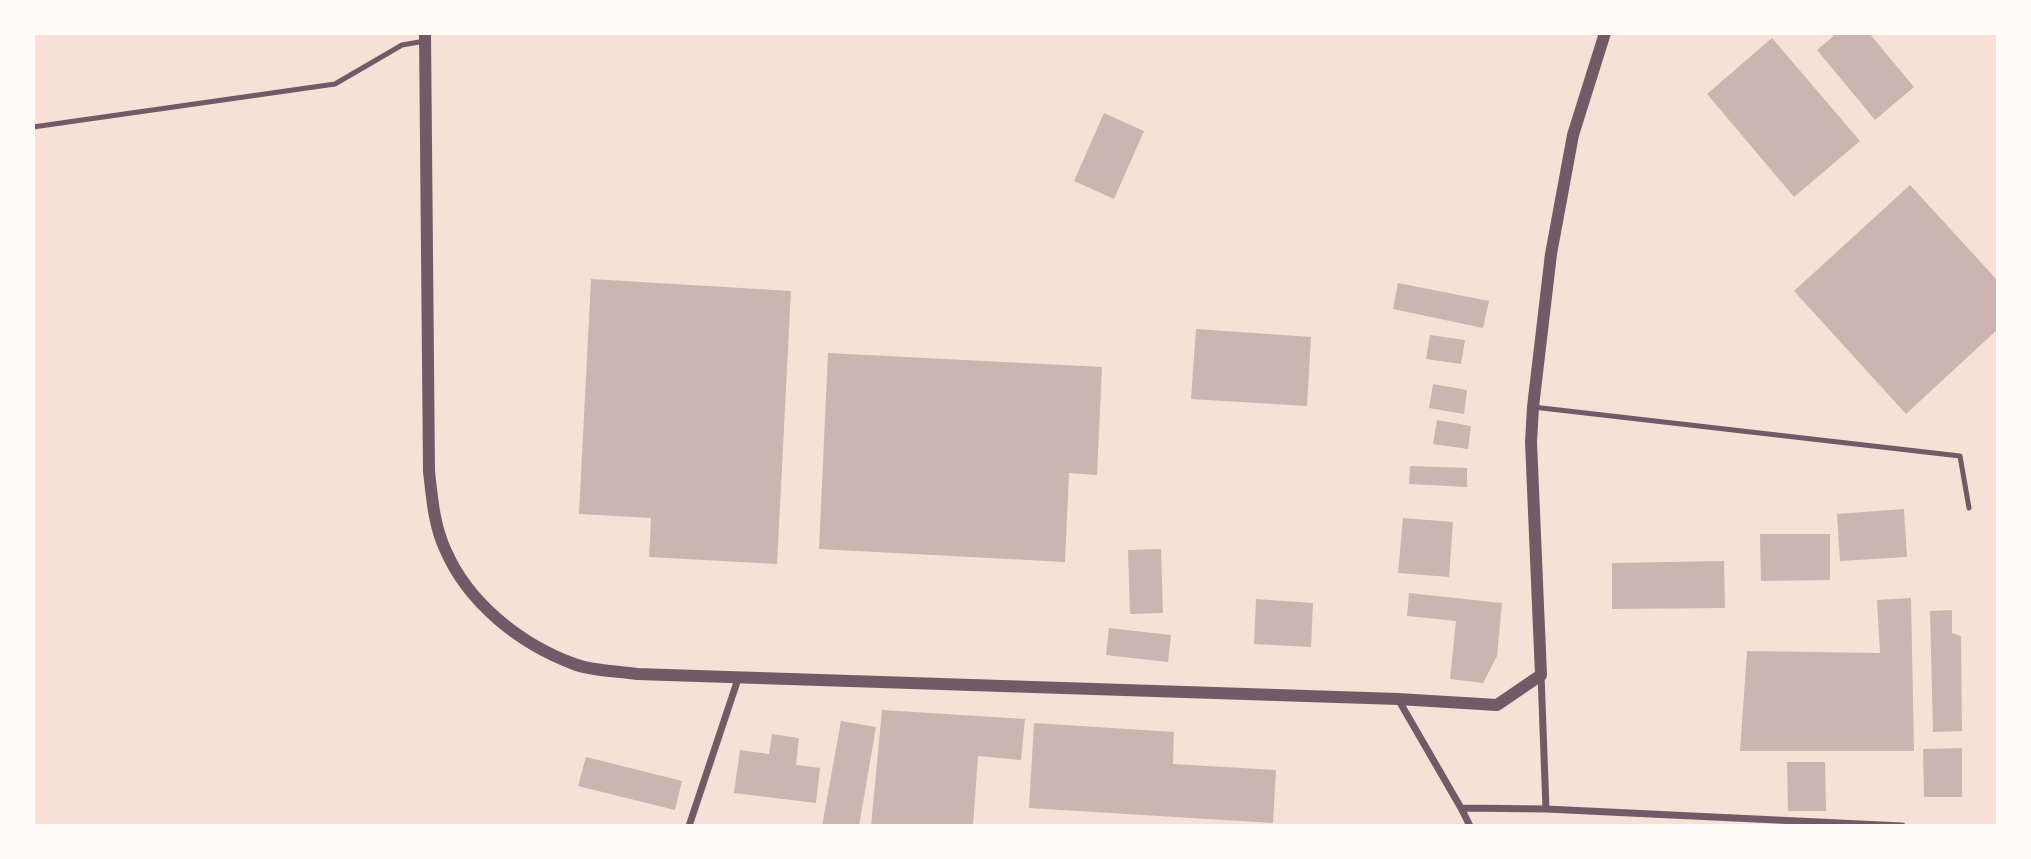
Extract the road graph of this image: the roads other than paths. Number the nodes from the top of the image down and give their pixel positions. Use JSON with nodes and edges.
{"nodes":[{"id":1,"x":1605,"y":33,"type":"edge"},
{"id":2,"x":425,"y":37,"type":"edge"},
{"id":3,"x":33,"y":127,"type":"edge"},
{"id":4,"x":1533,"y":407,"type":"junction"},
{"id":5,"x":1969,"y":508,"type":"dead end"},
{"id":6,"x":1541,"y":675,"type":"junction"},
{"id":7,"x":738,"y":679,"type":"junction"},
{"id":8,"x":1398,"y":699,"type":"junction"},
{"id":9,"x":1461,"y":808,"type":"junction"},
{"id":10,"x":1546,"y":809,"type":"junction"},
{"id":11,"x":1655,"y":814,"type":"junction"},
{"id":12,"x":1838,"y":824,"type":"edge"},
{"id":13,"x":689,"y":826,"type":"edge"},
{"id":14,"x":1470,"y":826,"type":"edge"},
{"id":15,"x":1655,"y":826,"type":"edge"},
{"id":16,"x":1902,"y":826,"type":"edge"}],
"edges":[{"from":1,"to":4,"type":"street"},
{"from":2,"to":3,"type":"lane"},
{"from":2,"to":7,"type":"street"},
{"from":4,"to":5,"type":"lane"},
{"from":4,"to":6,"type":"street"},
{"from":6,"to":8,"type":"street"},
{"from":6,"to":10,"type":"street"},
{"from":7,"to":8,"type":"street"},
{"from":7,"to":13,"type":"street"},
{"from":8,"to":9,"type":"street"},
{"from":9,"to":10,"type":"street"},
{"from":9,"to":14,"type":"street"},
{"from":10,"to":11,"type":"street"},
{"from":11,"to":12,"type":"street"},
{"from":11,"to":15,"type":"street"},
{"from":12,"to":16,"type":"street"}]}
